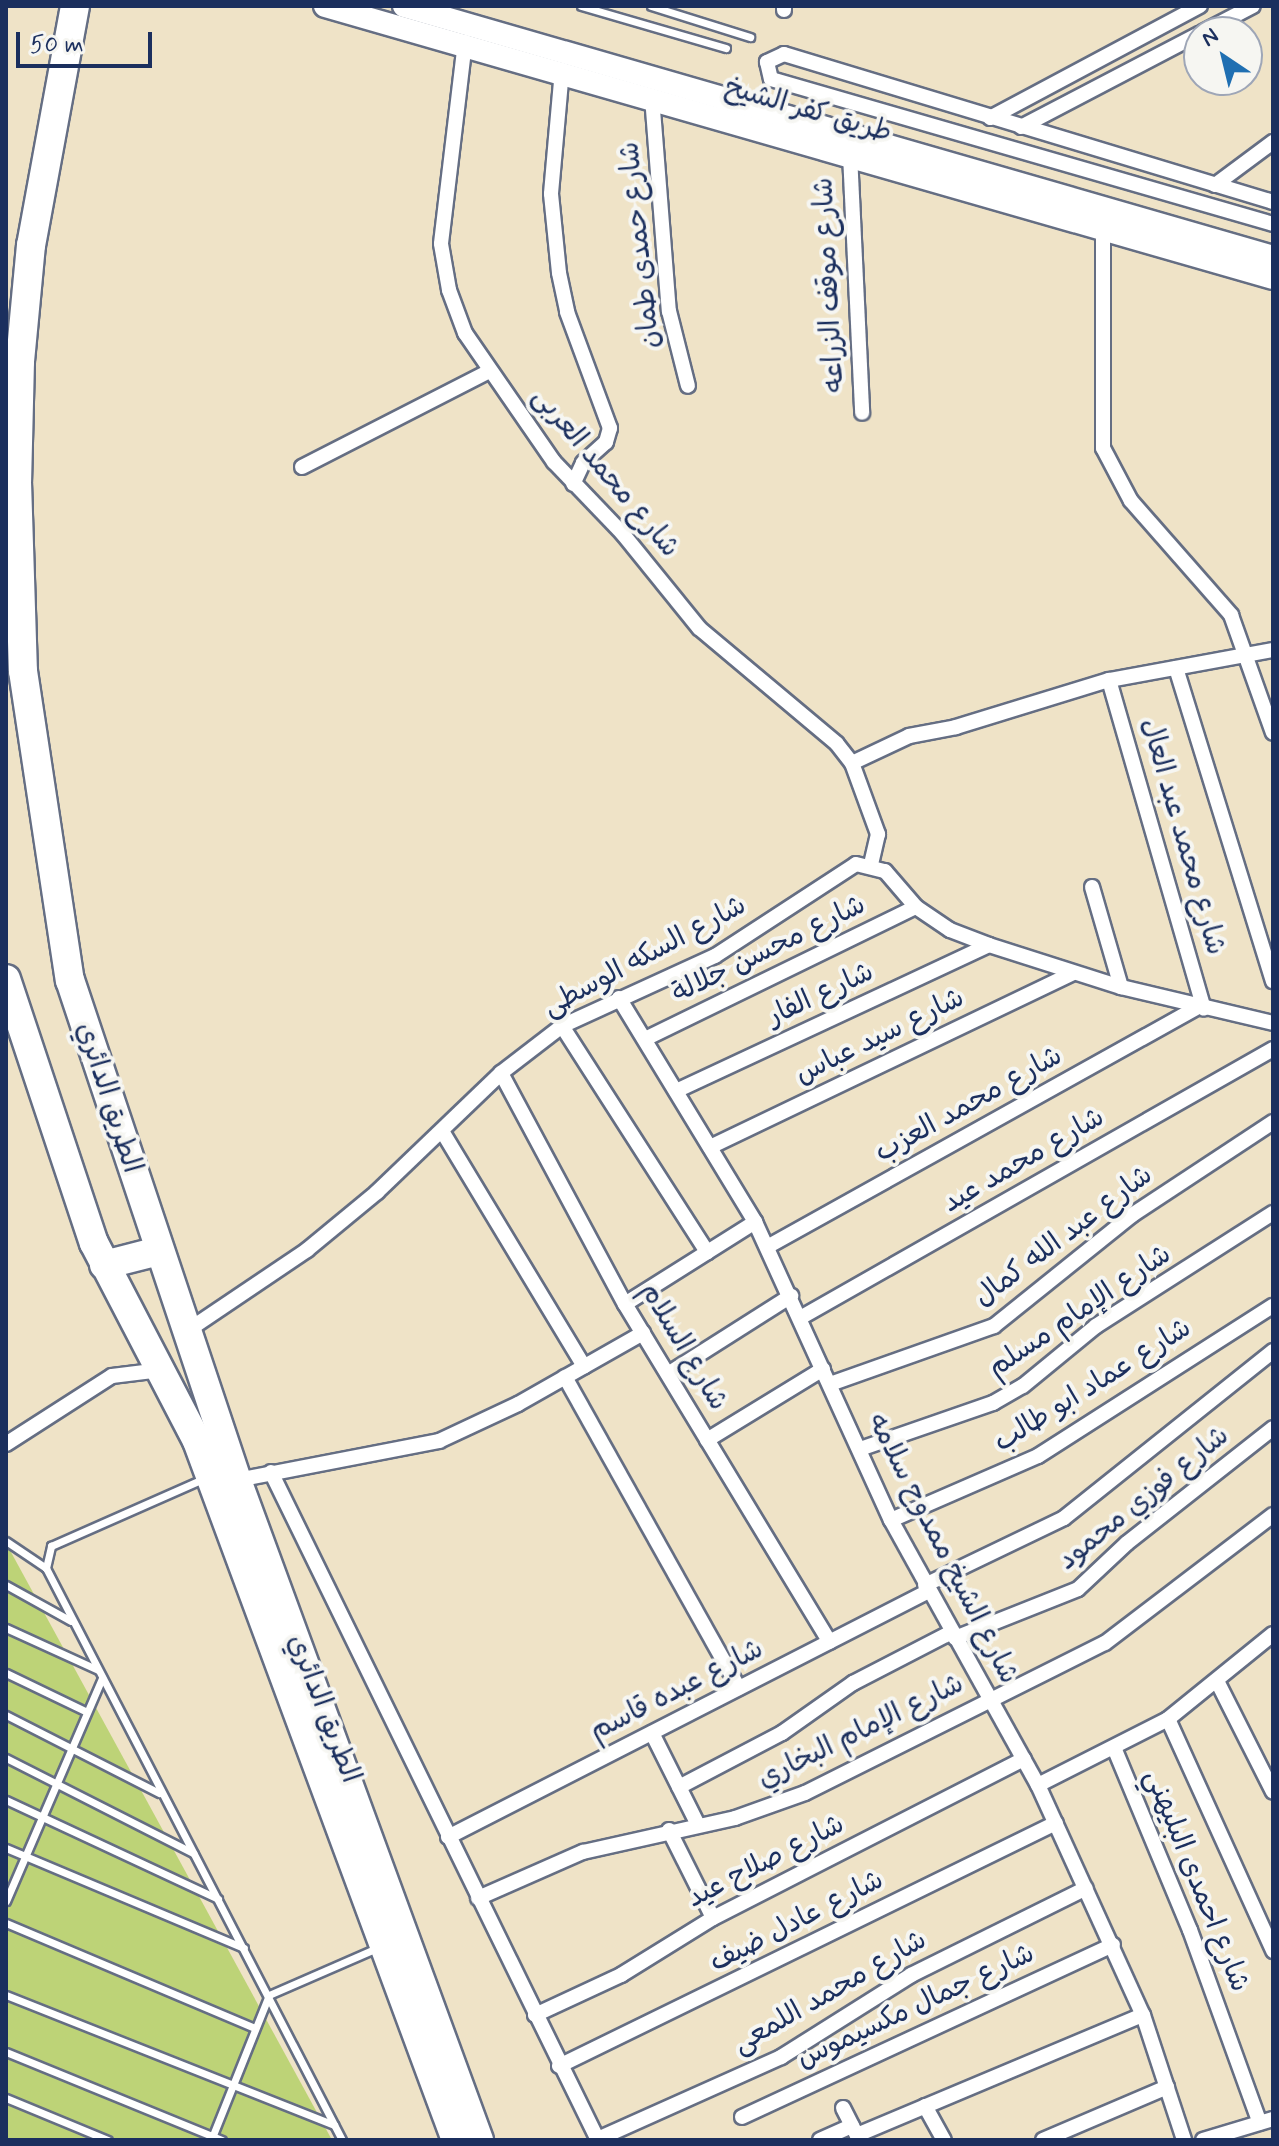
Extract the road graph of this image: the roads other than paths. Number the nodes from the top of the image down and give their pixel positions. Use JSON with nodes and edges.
{"nodes":[{"id":1,"x":75,"y":6,"type":"edge"},
{"id":2,"x":325,"y":6,"type":"edge"},
{"id":3,"x":404,"y":6,"type":"edge"},
{"id":4,"x":581,"y":6,"type":"edge"},
{"id":5,"x":651,"y":6,"type":"edge"},
{"id":6,"x":1199,"y":6,"type":"edge"},
{"id":7,"x":1253,"y":6,"type":"edge"},
{"id":8,"x":1234,"y":16,"type":"edge"},
{"id":9,"x":750,"y":37,"type":"dead end"},
{"id":10,"x":465,"y":42,"type":"junction"},
{"id":11,"x":1183,"y":42,"type":"edge"},
{"id":12,"x":726,"y":48,"type":"dead end"},
{"id":13,"x":562,"y":70,"type":"junction"},
{"id":14,"x":652,"y":97,"type":"junction"},
{"id":15,"x":990,"y":118,"type":"junction"},
{"id":16,"x":1021,"y":127,"type":"junction"},
{"id":17,"x":828,"y":138,"type":"junction"},
{"id":18,"x":1273,"y":142,"type":"edge"},
{"id":19,"x":850,"y":154,"type":"junction"},
{"id":20,"x":1215,"y":185,"type":"junction"},
{"id":21,"x":1273,"y":202,"type":"edge"},
{"id":22,"x":1273,"y":224,"type":"edge"},
{"id":23,"x":1103,"y":228,"type":"junction"},
{"id":24,"x":1273,"y":257,"type":"edge"},
{"id":25,"x":1273,"y":277,"type":"edge"},
{"id":26,"x":490,"y":371,"type":"junction"},
{"id":27,"x":688,"y":386,"type":"dead end"},
{"id":28,"x":862,"y":413,"type":"dead end"},
{"id":29,"x":302,"y":467,"type":"dead end"},
{"id":30,"x":573,"y":484,"type":"junction"},
{"id":31,"x":1273,"y":650,"type":"edge"},
{"id":32,"x":1248,"y":655,"type":"junction"},
{"id":33,"x":1176,"y":668,"type":"junction"},
{"id":34,"x":1109,"y":680,"type":"junction"},
{"id":35,"x":1273,"y":733,"type":"edge"},
{"id":36,"x":852,"y":763,"type":"junction"},
{"id":37,"x":871,"y":865,"type":"junction"},
{"id":38,"x":1092,"y":887,"type":"dead end"},
{"id":39,"x":916,"y":907,"type":"junction"},
{"id":40,"x":989,"y":945,"type":"junction"},
{"id":41,"x":1073,"y":973,"type":"junction"},
{"id":42,"x":6,"y":979,"type":"edge"},
{"id":43,"x":1273,"y":981,"type":"edge"},
{"id":44,"x":1121,"y":987,"type":"junction"},
{"id":45,"x":619,"y":998,"type":"junction"},
{"id":46,"x":1200,"y":1009,"type":"junction"},
{"id":47,"x":1273,"y":1023,"type":"edge"},
{"id":48,"x":562,"y":1026,"type":"junction"},
{"id":49,"x":645,"y":1039,"type":"junction"},
{"id":50,"x":1273,"y":1049,"type":"edge"},
{"id":51,"x":501,"y":1073,"type":"junction"},
{"id":52,"x":676,"y":1091,"type":"junction"},
{"id":53,"x":1273,"y":1122,"type":"edge"},
{"id":54,"x":442,"y":1131,"type":"junction"},
{"id":55,"x":710,"y":1147,"type":"junction"},
{"id":56,"x":1273,"y":1213,"type":"edge"},
{"id":57,"x":755,"y":1222,"type":"junction"},
{"id":58,"x":767,"y":1247,"type":"junction"},
{"id":59,"x":159,"y":1251,"type":"junction"},
{"id":60,"x":707,"y":1252,"type":"junction"},
{"id":61,"x":104,"y":1265,"type":"junction"},
{"id":62,"x":791,"y":1296,"type":"junction"},
{"id":63,"x":625,"y":1304,"type":"junction"},
{"id":64,"x":1273,"y":1306,"type":"edge"},
{"id":65,"x":800,"y":1318,"type":"junction"},
{"id":66,"x":187,"y":1331,"type":"junction"},
{"id":67,"x":643,"y":1333,"type":"junction"},
{"id":68,"x":1273,"y":1351,"type":"edge"},
{"id":69,"x":584,"y":1366,"type":"junction"},
{"id":70,"x":823,"y":1369,"type":"junction"},
{"id":71,"x":162,"y":1370,"type":"junction"},
{"id":72,"x":668,"y":1374,"type":"junction"},
{"id":73,"x":565,"y":1377,"type":"junction"},
{"id":74,"x":830,"y":1384,"type":"junction"},
{"id":75,"x":1273,"y":1428,"type":"edge"},
{"id":76,"x":707,"y":1440,"type":"junction"},
{"id":77,"x":6,"y":1444,"type":"edge"},
{"id":78,"x":860,"y":1449,"type":"junction"},
{"id":79,"x":271,"y":1472,"type":"junction"},
{"id":80,"x":223,"y":1478,"type":"junction"},
{"id":81,"x":1273,"y":1515,"type":"edge"},
{"id":82,"x":891,"y":1520,"type":"junction"},
{"id":83,"x":6,"y":1541,"type":"edge"},
{"id":84,"x":46,"y":1568,"type":"junction"},
{"id":85,"x":262,"y":1580,"type":"junction"},
{"id":86,"x":6,"y":1585,"type":"edge"},
{"id":87,"x":927,"y":1588,"type":"junction"},
{"id":88,"x":73,"y":1622,"type":"junction"},
{"id":89,"x":6,"y":1628,"type":"edge"},
{"id":90,"x":1273,"y":1634,"type":"edge"},
{"id":91,"x":954,"y":1635,"type":"junction"},
{"id":92,"x":830,"y":1642,"type":"junction"},
{"id":93,"x":6,"y":1673,"type":"edge"},
{"id":94,"x":100,"y":1674,"type":"junction"},
{"id":95,"x":1217,"y":1681,"type":"junction"},
{"id":96,"x":739,"y":1688,"type":"junction"},
{"id":97,"x":989,"y":1698,"type":"junction"},
{"id":98,"x":85,"y":1711,"type":"junction"},
{"id":99,"x":6,"y":1715,"type":"edge"},
{"id":100,"x":1168,"y":1719,"type":"junction"},
{"id":101,"x":652,"y":1733,"type":"junction"},
{"id":102,"x":71,"y":1746,"type":"junction"},
{"id":103,"x":1115,"y":1750,"type":"junction"},
{"id":104,"x":6,"y":1758,"type":"edge"},
{"id":105,"x":1024,"y":1759,"type":"junction"},
{"id":106,"x":56,"y":1781,"type":"junction"},
{"id":107,"x":1038,"y":1785,"type":"junction"},
{"id":108,"x":679,"y":1787,"type":"junction"},
{"id":109,"x":1273,"y":1792,"type":"edge"},
{"id":110,"x":161,"y":1794,"type":"junction"},
{"id":111,"x":6,"y":1800,"type":"edge"},
{"id":112,"x":41,"y":1817,"type":"junction"},
{"id":113,"x":1056,"y":1823,"type":"junction"},
{"id":114,"x":698,"y":1825,"type":"junction"},
{"id":115,"x":669,"y":1830,"type":"junction"},
{"id":116,"x":448,"y":1837,"type":"junction"},
{"id":117,"x":6,"y":1848,"type":"edge"},
{"id":118,"x":193,"y":1853,"type":"junction"},
{"id":119,"x":25,"y":1857,"type":"junction"},
{"id":120,"x":1086,"y":1888,"type":"junction"},
{"id":121,"x":478,"y":1898,"type":"junction"},
{"id":122,"x":218,"y":1899,"type":"junction"},
{"id":123,"x":6,"y":1901,"type":"edge"},
{"id":124,"x":713,"y":1918,"type":"junction"},
{"id":125,"x":6,"y":1923,"type":"edge"},
{"id":126,"x":384,"y":1945,"type":"junction"},
{"id":127,"x":1113,"y":1945,"type":"junction"},
{"id":128,"x":244,"y":1948,"type":"junction"},
{"id":129,"x":1273,"y":1951,"type":"edge"},
{"id":130,"x":6,"y":1995,"type":"edge"},
{"id":131,"x":269,"y":1995,"type":"junction"},
{"id":132,"x":535,"y":2015,"type":"junction"},
{"id":133,"x":1143,"y":2015,"type":"junction"},
{"id":134,"x":255,"y":2028,"type":"junction"},
{"id":135,"x":6,"y":2052,"type":"edge"},
{"id":136,"x":559,"y":2066,"type":"junction"},
{"id":137,"x":232,"y":2087,"type":"junction"},
{"id":138,"x":1167,"y":2087,"type":"junction"},
{"id":139,"x":6,"y":2098,"type":"edge"},
{"id":140,"x":925,"y":2106,"type":"junction"},
{"id":141,"x":843,"y":2108,"type":"dead end"},
{"id":142,"x":742,"y":2117,"type":"dead end"},
{"id":143,"x":1267,"y":2121,"type":"edge"},
{"id":144,"x":334,"y":2125,"type":"junction"},
{"id":145,"x":856,"y":2133,"type":"edge"},
{"id":146,"x":212,"y":2138,"type":"edge"},
{"id":147,"x":108,"y":2140,"type":"edge"},
{"id":148,"x":222,"y":2140,"type":"edge"},
{"id":149,"x":342,"y":2140,"type":"edge"},
{"id":150,"x":456,"y":2140,"type":"edge"},
{"id":151,"x":479,"y":2140,"type":"edge"},
{"id":152,"x":598,"y":2140,"type":"edge"},
{"id":153,"x":820,"y":2140,"type":"edge"},
{"id":154,"x":944,"y":2140,"type":"edge"},
{"id":155,"x":1043,"y":2140,"type":"edge"},
{"id":156,"x":1184,"y":2140,"type":"edge"},
{"id":157,"x":1203,"y":2140,"type":"edge"}],
"edges":[{"from":1,"to":59,"type":"highway","name":"الطريق الدائري"},
{"from":2,"to":10,"type":"street","name":"طريق كفر الشيخ"},
{"from":3,"to":17,"type":"street","name":"طريق كفر الشيخ"},
{"from":4,"to":12,"type":"lane"},
{"from":5,"to":9,"type":"lane"},
{"from":6,"to":15,"type":"street"},
{"from":7,"to":8,"type":"street"},
{"from":10,"to":13,"type":"street","name":"طريق كفر الشيخ"},
{"from":10,"to":26,"type":"street","name":"شارع محمد العربى"},
{"from":11,"to":16,"type":"street"},
{"from":13,"to":14,"type":"street","name":"طريق كفر الشيخ"},
{"from":13,"to":30,"type":"street"},
{"from":14,"to":17,"type":"street","name":"طريق كفر الشيخ"},
{"from":14,"to":27,"type":"street","name":"شارع حمدى طمان"},
{"from":15,"to":16,"type":"street"},
{"from":15,"to":22,"type":"street"},
{"from":16,"to":20,"type":"street"},
{"from":17,"to":19,"type":"street","name":"طريق كفر الشيخ"},
{"from":17,"to":24,"type":"street","name":"طريق كفر الشيخ"},
{"from":18,"to":20,"type":"street"},
{"from":19,"to":23,"type":"street","name":"طريق كفر الشيخ"},
{"from":19,"to":28,"type":"street","name":"شارع موقف الزراعه"},
{"from":20,"to":21,"type":"street"},
{"from":23,"to":25,"type":"street","name":"طريق كفر الشيخ"},
{"from":23,"to":32,"type":"street"},
{"from":26,"to":29,"type":"street"},
{"from":26,"to":30,"type":"street","name":"شارع محمد العربى"},
{"from":30,"to":36,"type":"street","name":"شارع محمد العربى"},
{"from":31,"to":32,"type":"street"},
{"from":32,"to":33,"type":"street"},
{"from":32,"to":35,"type":"street"},
{"from":33,"to":34,"type":"street"},
{"from":33,"to":43,"type":"street"},
{"from":34,"to":36,"type":"street"},
{"from":34,"to":46,"type":"street","name":"شارع محمد عبد العال"},
{"from":36,"to":37,"type":"street","name":"شارع محمد العربى"},
{"from":37,"to":39,"type":"street"},
{"from":37,"to":45,"type":"street","name":"شارع السكه الوسطى"},
{"from":38,"to":44,"type":"street"},
{"from":39,"to":40,"type":"street"},
{"from":39,"to":49,"type":"street","name":"شارع محسن جلالة"},
{"from":40,"to":41,"type":"street"},
{"from":40,"to":52,"type":"street","name":"شارع الفار"},
{"from":41,"to":44,"type":"street"},
{"from":41,"to":55,"type":"street","name":"شارع سيد عباس"},
{"from":42,"to":61,"type":"highway","name":"الطريق الدائري"},
{"from":44,"to":46,"type":"street"},
{"from":45,"to":48,"type":"street","name":"شارع السكه الوسطى"},
{"from":45,"to":49,"type":"street","name":"شارع الشيخ ممدوح سلامه"},
{"from":46,"to":47,"type":"street"},
{"from":46,"to":58,"type":"street","name":"شارع محمد العزب"},
{"from":48,"to":51,"type":"street","name":"شارع السكه الوسطى"},
{"from":48,"to":60,"type":"street"},
{"from":49,"to":52,"type":"street","name":"شارع الشيخ ممدوح سلامه"},
{"from":50,"to":65,"type":"street","name":"شارع محمد عيد"},
{"from":51,"to":54,"type":"street","name":"شارع السكه الوسطى"},
{"from":51,"to":63,"type":"street","name":"شارع السلام"},
{"from":52,"to":55,"type":"street","name":"شارع الشيخ ممدوح سلامه"},
{"from":53,"to":74,"type":"street","name":"شارع عبد الله كمال"},
{"from":54,"to":66,"type":"street","name":"شارع السكه الوسطى"},
{"from":54,"to":69,"type":"street"},
{"from":55,"to":57,"type":"street","name":"شارع الشيخ ممدوح سلامه"},
{"from":56,"to":78,"type":"street","name":"شارع الإمام مسلم"},
{"from":57,"to":58,"type":"street","name":"شارع الشيخ ممدوح سلامه"},
{"from":57,"to":60,"type":"street"},
{"from":58,"to":62,"type":"street","name":"شارع الشيخ ممدوح سلامه"},
{"from":59,"to":61,"type":"highway"},
{"from":59,"to":66,"type":"highway","name":"الطريق الدائري"},
{"from":60,"to":63,"type":"street"},
{"from":61,"to":71,"type":"highway","name":"الطريق الدائري"},
{"from":62,"to":65,"type":"street","name":"شارع الشيخ ممدوح سلامه"},
{"from":62,"to":72,"type":"street"},
{"from":63,"to":67,"type":"street","name":"شارع السلام"},
{"from":64,"to":82,"type":"street","name":"شارع عماد ابو طالب"},
{"from":65,"to":70,"type":"street","name":"شارع الشيخ ممدوح سلامه"},
{"from":66,"to":80,"type":"highway","name":"الطريق الدائري"},
{"from":67,"to":69,"type":"street"},
{"from":67,"to":72,"type":"street","name":"شارع السلام"},
{"from":68,"to":87,"type":"street","name":"شارع عبده قاسم"},
{"from":69,"to":73,"type":"street"},
{"from":70,"to":74,"type":"street","name":"شارع الشيخ ممدوح سلامه"},
{"from":70,"to":76,"type":"street"},
{"from":71,"to":77,"type":"street"},
{"from":71,"to":80,"type":"highway","name":"الطريق الدائري"},
{"from":72,"to":76,"type":"street","name":"شارع السلام"},
{"from":73,"to":79,"type":"street"},
{"from":73,"to":96,"type":"street"},
{"from":74,"to":78,"type":"street","name":"شارع الشيخ ممدوح سلامه"},
{"from":75,"to":91,"type":"street","name":"شارع فوزي محمود"},
{"from":76,"to":92,"type":"street","name":"شارع السلام"},
{"from":78,"to":82,"type":"street","name":"شارع الشيخ ممدوح سلامه"},
{"from":79,"to":80,"type":"street"},
{"from":79,"to":116,"type":"street"},
{"from":80,"to":84,"type":"lane"},
{"from":80,"to":85,"type":"highway","name":"الطريق الدائري"},
{"from":81,"to":97,"type":"street","name":"شارع الإمام البخاري"},
{"from":82,"to":87,"type":"street","name":"شارع الشيخ ممدوح سلامه"},
{"from":83,"to":84,"type":"lane"},
{"from":84,"to":88,"type":"lane"},
{"from":85,"to":126,"type":"highway","name":"الطريق الدائري"},
{"from":85,"to":151,"type":"highway","name":"الطريق الدائري"},
{"from":86,"to":88,"type":"lane"},
{"from":87,"to":91,"type":"street","name":"شارع الشيخ ممدوح سلامه"},
{"from":87,"to":92,"type":"street","name":"شارع عبده قاسم"},
{"from":88,"to":94,"type":"lane"},
{"from":89,"to":94,"type":"lane"},
{"from":90,"to":95,"type":"street"},
{"from":91,"to":97,"type":"street","name":"شارع الشيخ ممدوح سلامه"},
{"from":91,"to":108,"type":"street","name":"شارع فوزي محمود"},
{"from":92,"to":96,"type":"street","name":"شارع عبده قاسم"},
{"from":93,"to":98,"type":"lane"},
{"from":94,"to":98,"type":"lane"},
{"from":94,"to":110,"type":"lane"},
{"from":95,"to":100,"type":"street"},
{"from":95,"to":109,"type":"street"},
{"from":96,"to":101,"type":"street","name":"شارع عبده قاسم"},
{"from":97,"to":105,"type":"street","name":"شارع الشيخ ممدوح سلامه"},
{"from":97,"to":114,"type":"street","name":"شارع الإمام البخاري"},
{"from":98,"to":102,"type":"lane"},
{"from":99,"to":102,"type":"lane"},
{"from":100,"to":103,"type":"street"},
{"from":100,"to":129,"type":"street"},
{"from":101,"to":108,"type":"street"},
{"from":101,"to":116,"type":"street","name":"شارع عبده قاسم"},
{"from":102,"to":106,"type":"lane"},
{"from":102,"to":110,"type":"lane"},
{"from":103,"to":107,"type":"street"},
{"from":103,"to":143,"type":"street","name":"شارع احمدى البليهني"},
{"from":104,"to":106,"type":"lane"},
{"from":105,"to":107,"type":"street","name":"شارع الشيخ ممدوح سلامه"},
{"from":105,"to":124,"type":"street","name":"شارع صلاح عيد"},
{"from":106,"to":112,"type":"lane"},
{"from":106,"to":118,"type":"lane"},
{"from":107,"to":113,"type":"street","name":"شارع الشيخ ممدوح سلامه"},
{"from":108,"to":114,"type":"street"},
{"from":110,"to":118,"type":"lane"},
{"from":111,"to":112,"type":"lane"},
{"from":112,"to":119,"type":"lane"},
{"from":112,"to":122,"type":"lane"},
{"from":113,"to":120,"type":"street","name":"شارع الشيخ ممدوح سلامه"},
{"from":113,"to":136,"type":"street","name":"شارع عادل ضيف"},
{"from":114,"to":115,"type":"street","name":"شارع الإمام البخاري"},
{"from":115,"to":121,"type":"street","name":"شارع الإمام البخاري"},
{"from":115,"to":124,"type":"street"},
{"from":116,"to":121,"type":"street"},
{"from":117,"to":119,"type":"lane"},
{"from":118,"to":122,"type":"lane"},
{"from":119,"to":123,"type":"lane"},
{"from":119,"to":128,"type":"lane"},
{"from":120,"to":127,"type":"street","name":"شارع الشيخ ممدوح سلامه"},
{"from":120,"to":152,"type":"street","name":"شارع محمد اللمعى"},
{"from":121,"to":132,"type":"street"},
{"from":122,"to":128,"type":"lane"},
{"from":124,"to":132,"type":"street","name":"شارع صلاح عيد"},
{"from":125,"to":134,"type":"lane"},
{"from":126,"to":131,"type":"lane"},
{"from":126,"to":150,"type":"highway","name":"الطريق الدائري"},
{"from":127,"to":133,"type":"street","name":"شارع الشيخ ممدوح سلامه"},
{"from":127,"to":142,"type":"street","name":"شارع جمال مكسيموس"},
{"from":128,"to":131,"type":"lane"},
{"from":130,"to":137,"type":"lane"},
{"from":131,"to":134,"type":"lane"},
{"from":131,"to":144,"type":"lane"},
{"from":132,"to":136,"type":"street"},
{"from":133,"to":138,"type":"street","name":"شارع الشيخ ممدوح سلامه"},
{"from":133,"to":140,"type":"street"},
{"from":134,"to":137,"type":"lane"},
{"from":135,"to":146,"type":"lane"},
{"from":136,"to":152,"type":"street"},
{"from":137,"to":144,"type":"lane"},
{"from":137,"to":146,"type":"lane"},
{"from":138,"to":155,"type":"street"},
{"from":138,"to":156,"type":"street","name":"شارع الشيخ ممدوح سلامه"},
{"from":139,"to":147,"type":"lane"},
{"from":140,"to":145,"type":"street"},
{"from":140,"to":154,"type":"street"},
{"from":141,"to":145,"type":"street"},
{"from":143,"to":157,"type":"street"},
{"from":144,"to":149,"type":"lane"},
{"from":145,"to":153,"type":"street"},
{"from":146,"to":148,"type":"lane"}]}
